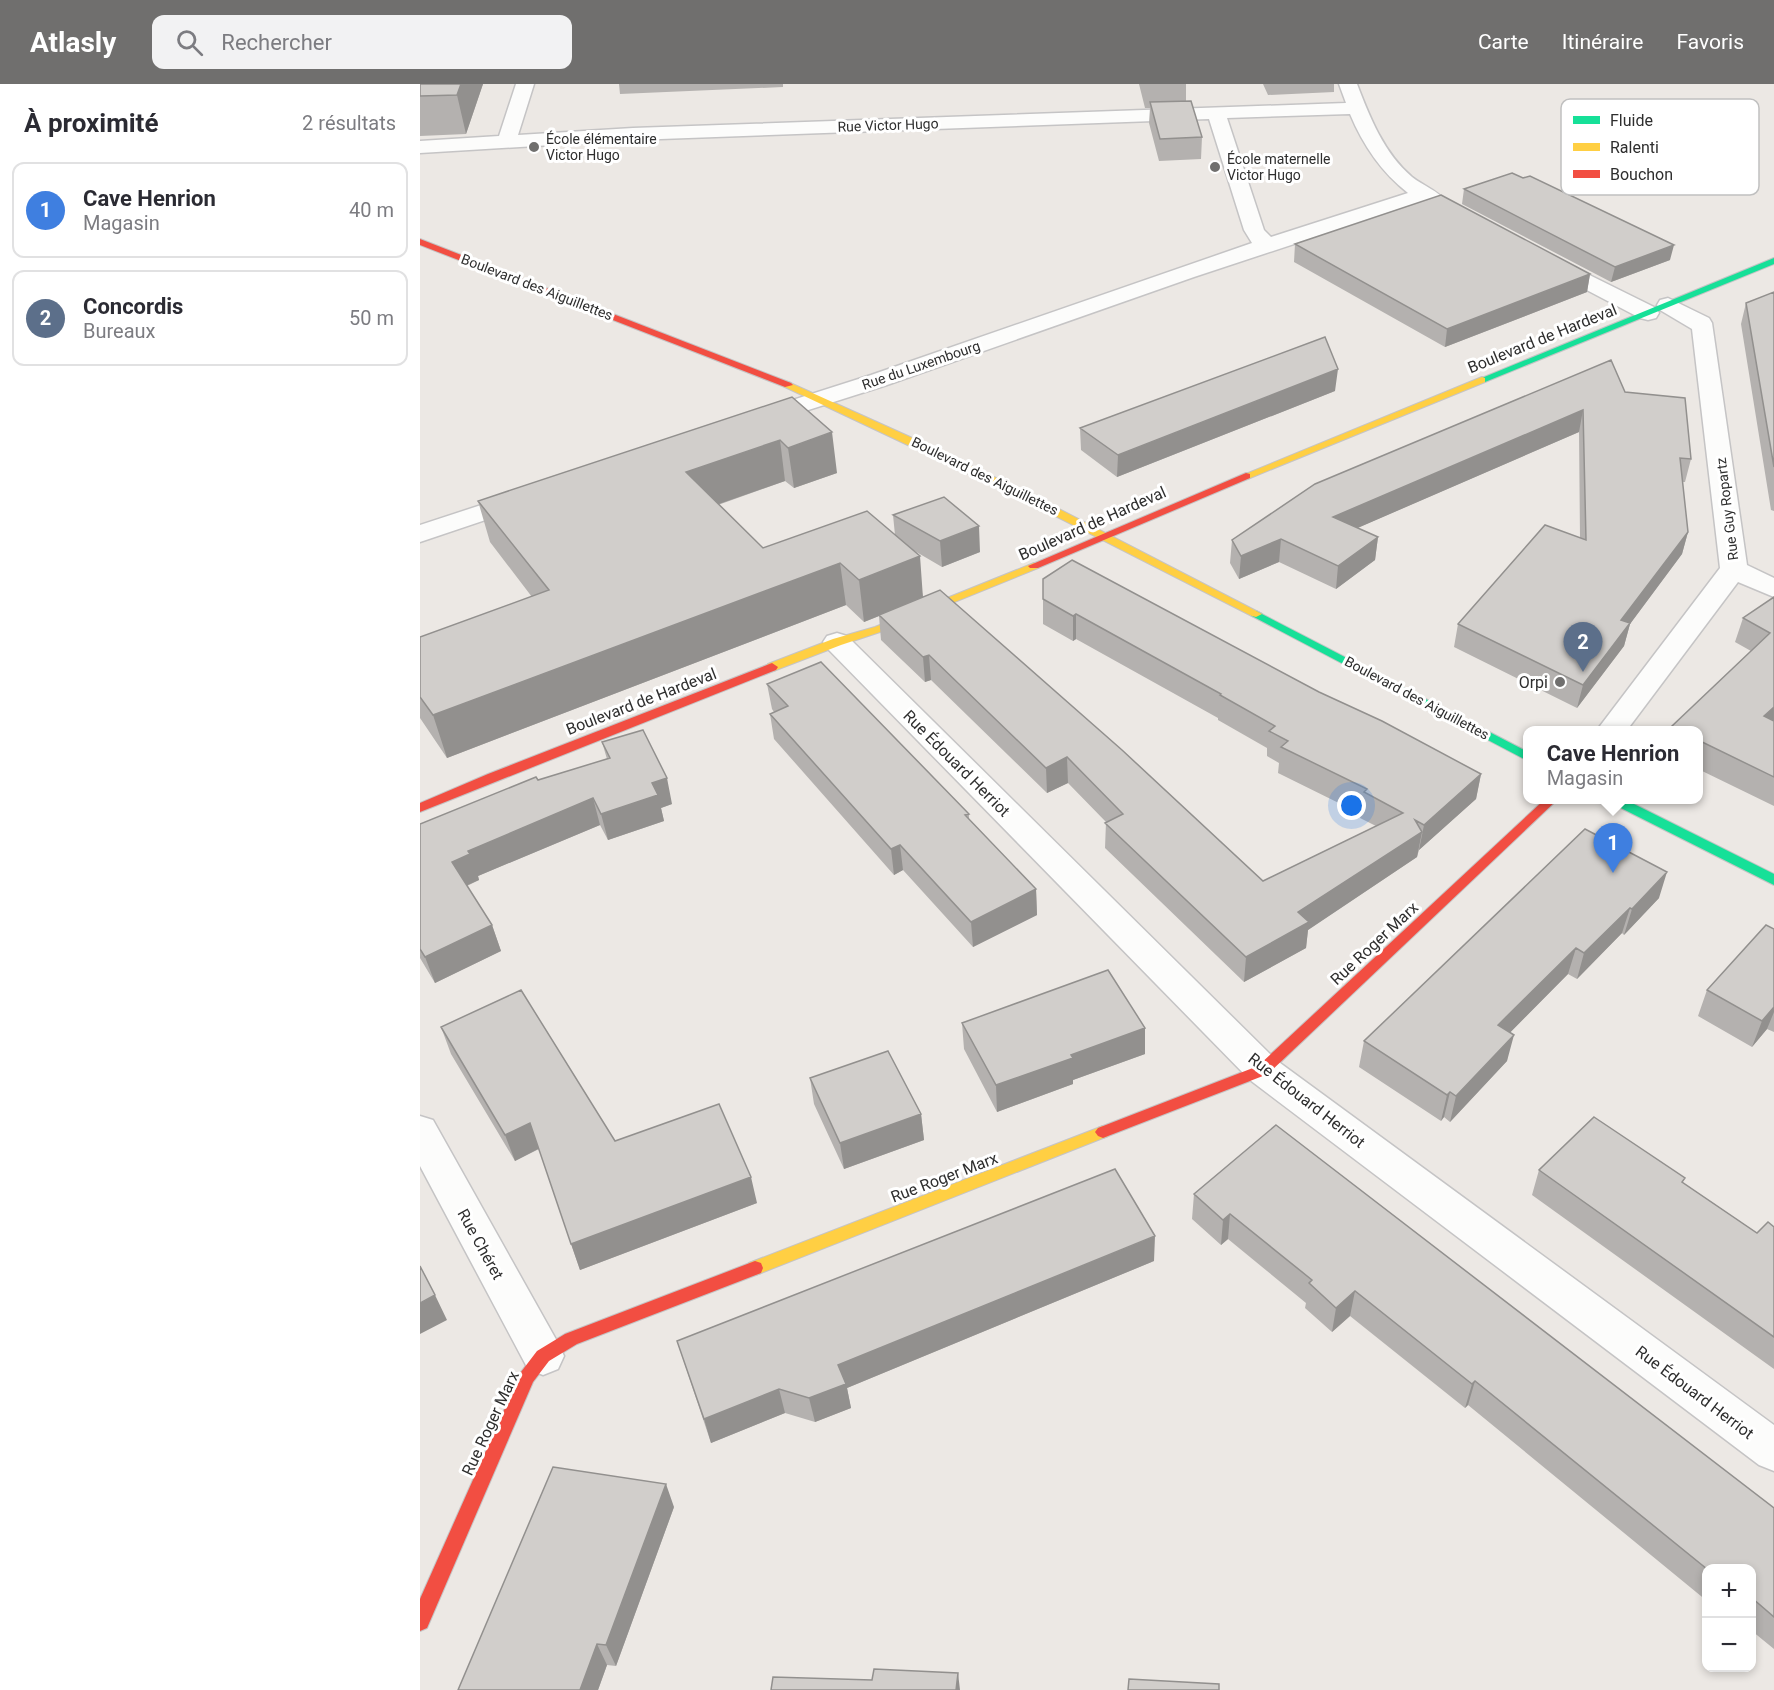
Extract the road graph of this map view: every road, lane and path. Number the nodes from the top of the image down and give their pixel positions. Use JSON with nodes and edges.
{"nodes":[{"id":1,"x":525,"y":84,"type":"edge"},
{"id":2,"x":1348,"y":84,"type":"edge"},
{"id":3,"x":1357,"y":108,"type":"junction"},
{"id":4,"x":1216,"y":113,"type":"junction"},
{"id":5,"x":507,"y":141,"type":"junction"},
{"id":6,"x":420,"y":147,"type":"edge"},
{"id":7,"x":1421,"y":195,"type":"junction"},
{"id":8,"x":1451,"y":210,"type":"edge"},
{"id":9,"x":420,"y":242,"type":"edge"},
{"id":10,"x":1268,"y":245,"type":"junction"},
{"id":11,"x":1534,"y":254,"type":"edge"},
{"id":12,"x":1774,"y":261,"type":"edge"},
{"id":13,"x":1658,"y":309,"type":"junction"},
{"id":14,"x":821,"y":398,"type":"junction"},
{"id":15,"x":735,"y":426,"type":"edge"},
{"id":16,"x":548,"y":491,"type":"edge"},
{"id":17,"x":420,"y":534,"type":"edge"},
{"id":18,"x":1108,"y":536,"type":"junction"},
{"id":19,"x":1734,"y":569,"type":"junction"},
{"id":20,"x":1774,"y":589,"type":"edge"},
{"id":21,"x":837,"y":642,"type":"junction"},
{"id":22,"x":1615,"y":726,"type":"edge"},
{"id":23,"x":1523,"y":755,"type":"edge"},
{"id":24,"x":1547,"y":804,"type":"edge"},
{"id":25,"x":1624,"y":804,"type":"edge"},
{"id":26,"x":420,"y":808,"type":"edge"},
{"id":27,"x":1774,"y":880,"type":"edge"},
{"id":28,"x":1263,"y":1070,"type":"junction"},
{"id":29,"x":420,"y":1131,"type":"edge"},
{"id":30,"x":543,"y":1356,"type":"junction"},
{"id":31,"x":1774,"y":1451,"type":"edge"},
{"id":32,"x":420,"y":1622,"type":"edge"}],
"edges":[{"from":1,"to":5,"type":"street"},
{"from":2,"to":3,"type":"street"},
{"from":3,"to":4,"type":"street","name":"Rue Victor Hugo"},
{"from":3,"to":7,"type":"street"},
{"from":4,"to":5,"type":"street","name":"Rue Victor Hugo"},
{"from":4,"to":10,"type":"street"},
{"from":5,"to":6,"type":"street","name":"Rue Victor Hugo"},
{"from":7,"to":8,"type":"street"},
{"from":7,"to":10,"type":"street","name":"Rue du Luxembourg"},
{"from":9,"to":14,"type":"street","name":"Boulevard des Aiguillettes"},
{"from":10,"to":14,"type":"street","name":"Rue du Luxembourg"},
{"from":11,"to":13,"type":"street","name":"Rue Guy Ropartz"},
{"from":12,"to":13,"type":"street","name":"Boulevard de Hardeval"},
{"from":13,"to":18,"type":"street","name":"Boulevard de Hardeval"},
{"from":13,"to":19,"type":"street","name":"Rue Guy Ropartz"},
{"from":14,"to":15,"type":"street","name":"Rue du Luxembourg"},
{"from":14,"to":18,"type":"street","name":"Boulevard des Aiguillettes"},
{"from":16,"to":17,"type":"street"},
{"from":18,"to":21,"type":"street","name":"Boulevard de Hardeval"},
{"from":18,"to":23,"type":"street","name":"Boulevard des Aiguillettes"},
{"from":19,"to":20,"type":"street"},
{"from":19,"to":22,"type":"street","name":"Rue Guy Ropartz"},
{"from":21,"to":26,"type":"street","name":"Boulevard de Hardeval"},
{"from":21,"to":28,"type":"street","name":"Rue Édouard Herriot"},
{"from":24,"to":28,"type":"street","name":"Rue Roger Marx"},
{"from":25,"to":27,"type":"street"},
{"from":28,"to":30,"type":"street","name":"Rue Roger Marx"},
{"from":28,"to":31,"type":"street","name":"Rue Édouard Herriot"},
{"from":29,"to":30,"type":"street","name":"Rue Chéret"},
{"from":30,"to":32,"type":"street","name":"Rue Roger Marx"}]}
